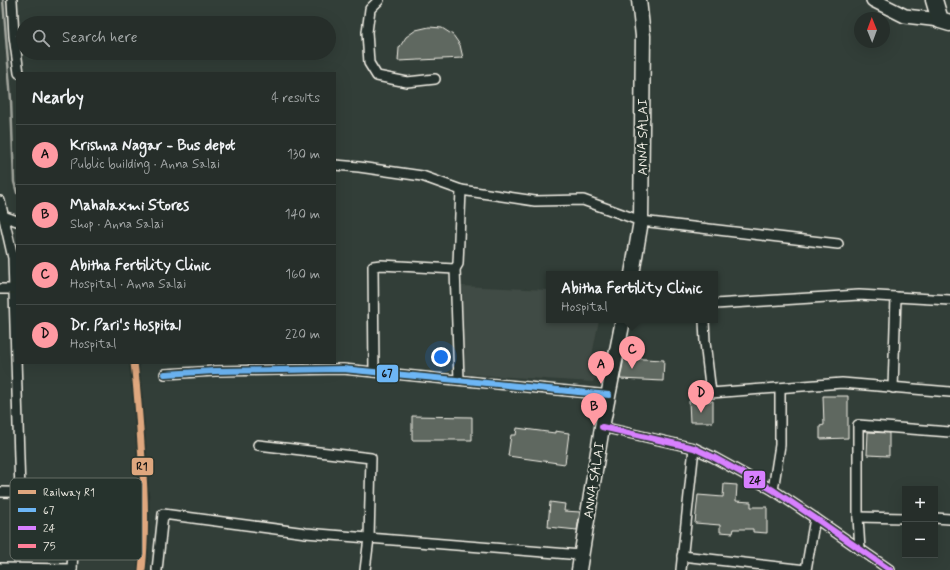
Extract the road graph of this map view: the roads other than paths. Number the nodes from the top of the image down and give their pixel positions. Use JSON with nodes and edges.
{"nodes":[{"id":1,"x":12,"y":0,"type":"edge"},
{"id":2,"x":379,"y":0,"type":"edge"},
{"id":3,"x":639,"y":0,"type":"edge"},
{"id":4,"x":873,"y":0,"type":"edge"},
{"id":5,"x":934,"y":0,"type":"edge"},
{"id":6,"x":945,"y":21,"type":"edge"},
{"id":7,"x":16,"y":54,"type":"edge"},
{"id":8,"x":17,"y":60,"type":"edge"},
{"id":9,"x":18,"y":72,"type":"edge"},
{"id":10,"x":435,"y":79,"type":"dead end"},
{"id":11,"x":336,"y":165,"type":"edge"},
{"id":12,"x":461,"y":190,"type":"junction"},
{"id":13,"x":0,"y":201,"type":"edge"},
{"id":14,"x":2,"y":216,"type":"junction"},
{"id":15,"x":16,"y":221,"type":"edge"},
{"id":16,"x":641,"y":221,"type":"junction"},
{"id":17,"x":838,"y":244,"type":"dead end"},
{"id":18,"x":455,"y":269,"type":"junction"},
{"id":19,"x":633,"y":271,"type":"edge"},
{"id":20,"x":0,"y":289,"type":"edge"},
{"id":21,"x":14,"y":289,"type":"junction"},
{"id":22,"x":896,"y":297,"type":"junction"},
{"id":23,"x":950,"y":300,"type":"edge"},
{"id":24,"x":718,"y":304,"type":"edge"},
{"id":25,"x":622,"y":323,"type":"edge"},
{"id":26,"x":704,"y":323,"type":"edge"},
{"id":27,"x":16,"y":357,"type":"edge"},
{"id":28,"x":16,"y":364,"type":"edge"},
{"id":29,"x":171,"y":364,"type":"edge"},
{"id":30,"x":277,"y":366,"type":"edge"},
{"id":31,"x":374,"y":372,"type":"junction"},
{"id":32,"x":459,"y":380,"type":"junction"},
{"id":33,"x":780,"y":388,"type":"junction"},
{"id":34,"x":893,"y":388,"type":"junction"},
{"id":35,"x":950,"y":392,"type":"edge"},
{"id":36,"x":609,"y":395,"type":"junction"},
{"id":37,"x":602,"y":427,"type":"junction"},
{"id":38,"x":950,"y":432,"type":"edge"},
{"id":39,"x":258,"y":445,"type":"dead end"},
{"id":40,"x":694,"y":448,"type":"junction"},
{"id":41,"x":20,"y":478,"type":"edge"},
{"id":42,"x":772,"y":490,"type":"junction"},
{"id":43,"x":858,"y":517,"type":"junction"},
{"id":44,"x":815,"y":518,"type":"junction"},
{"id":45,"x":902,"y":518,"type":"edge"},
{"id":46,"x":938,"y":518,"type":"edge"},
{"id":47,"x":950,"y":519,"type":"edge"},
{"id":48,"x":368,"y":538,"type":"junction"},
{"id":49,"x":860,"y":550,"type":"junction"},
{"id":50,"x":581,"y":555,"type":"junction"},
{"id":51,"x":682,"y":556,"type":"junction"},
{"id":52,"x":72,"y":560,"type":"edge"},
{"id":53,"x":0,"y":568,"type":"edge"},
{"id":54,"x":23,"y":569,"type":"edge"},
{"id":55,"x":72,"y":570,"type":"edge"},
{"id":56,"x":157,"y":570,"type":"edge"},
{"id":57,"x":365,"y":570,"type":"edge"},
{"id":58,"x":579,"y":570,"type":"edge"},
{"id":59,"x":681,"y":570,"type":"edge"},
{"id":60,"x":806,"y":570,"type":"edge"},
{"id":61,"x":890,"y":570,"type":"edge"}],
"edges":[{"from":1,"to":7,"type":"street"},
{"from":2,"to":10,"type":"street"},
{"from":3,"to":16,"type":"main road","name":"ANNA SALAI"},
{"from":4,"to":6,"type":"main road"},
{"from":5,"to":6,"type":"highway"},
{"from":8,"to":9,"type":"street"},
{"from":11,"to":12,"type":"street"},
{"from":12,"to":16,"type":"street"},
{"from":12,"to":18,"type":"street"},
{"from":13,"to":14,"type":"street"},
{"from":14,"to":15,"type":"street"},
{"from":14,"to":21,"type":"street"},
{"from":16,"to":17,"type":"street"},
{"from":16,"to":19,"type":"main road","name":"ANNA SALAI"},
{"from":18,"to":31,"type":"street"},
{"from":18,"to":32,"type":"street"},
{"from":20,"to":21,"type":"street"},
{"from":21,"to":27,"type":"street"},
{"from":22,"to":23,"type":"street"},
{"from":22,"to":24,"type":"street"},
{"from":22,"to":34,"type":"street"},
{"from":25,"to":36,"type":"main road","name":"ANNA SALAI"},
{"from":26,"to":33,"type":"street"},
{"from":28,"to":41,"type":"street"},
{"from":29,"to":30,"type":"street"},
{"from":30,"to":31,"type":"street"},
{"from":31,"to":32,"type":"street"},
{"from":32,"to":36,"type":"street"},
{"from":33,"to":34,"type":"street"},
{"from":33,"to":42,"type":"street"},
{"from":34,"to":35,"type":"street"},
{"from":36,"to":37,"type":"main road","name":"ANNA SALAI"},
{"from":37,"to":40,"type":"street"},
{"from":37,"to":50,"type":"main road","name":"ANNA SALAI"},
{"from":38,"to":43,"type":"street"},
{"from":39,"to":48,"type":"street"},
{"from":40,"to":42,"type":"street"},
{"from":40,"to":51,"type":"street"},
{"from":42,"to":44,"type":"street"},
{"from":43,"to":45,"type":"street"},
{"from":43,"to":49,"type":"street"},
{"from":44,"to":49,"type":"street"},
{"from":44,"to":60,"type":"street"},
{"from":46,"to":47,"type":"street"},
{"from":48,"to":50,"type":"street"},
{"from":48,"to":56,"type":"street"},
{"from":48,"to":57,"type":"street"},
{"from":49,"to":61,"type":"street"},
{"from":50,"to":58,"type":"main road","name":"ANNA SALAI"},
{"from":51,"to":59,"type":"street"},
{"from":51,"to":60,"type":"street"},
{"from":52,"to":55,"type":"street"},
{"from":53,"to":54,"type":"street"},
{"from":54,"to":55,"type":"street"}]}
